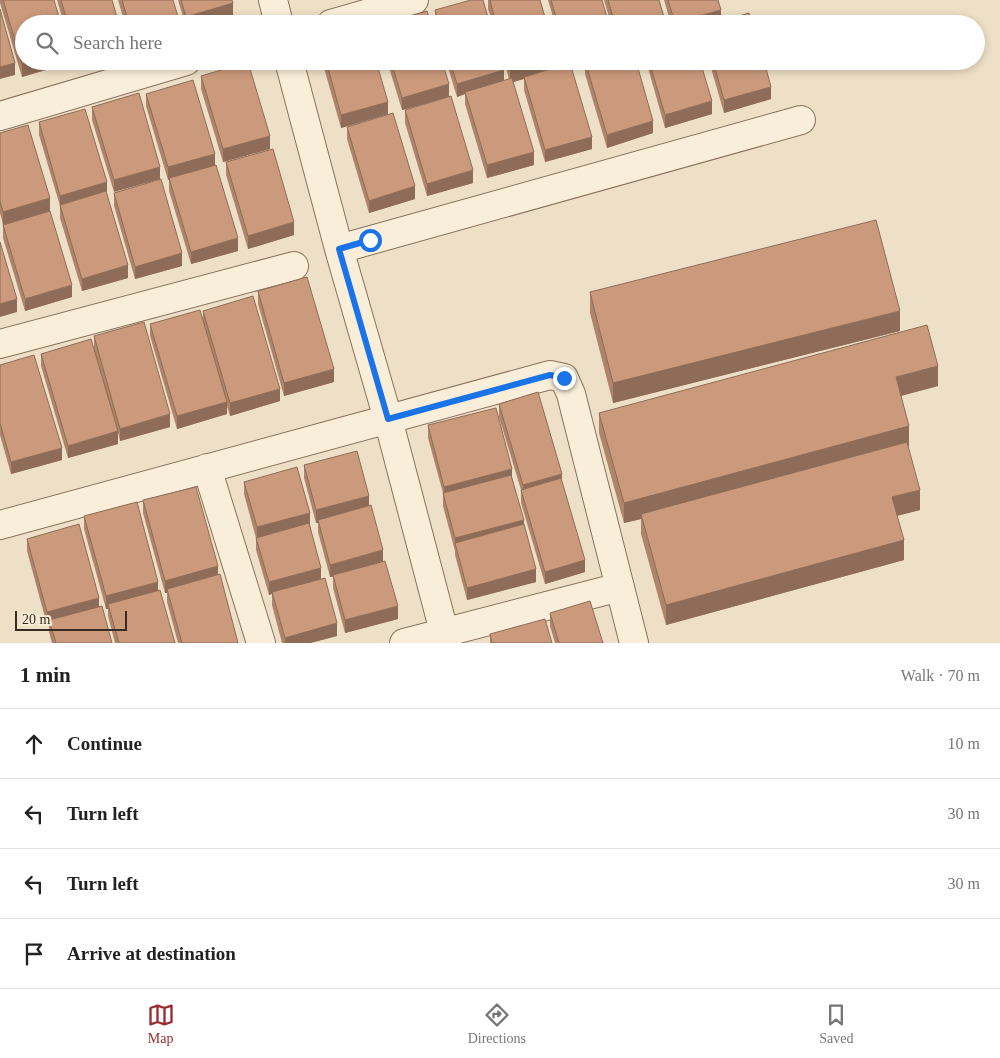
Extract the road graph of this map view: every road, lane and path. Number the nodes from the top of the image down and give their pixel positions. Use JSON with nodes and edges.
{"nodes":[{"id":1,"x":273,"y":0,"type":"edge"},
{"id":2,"x":414,"y":0,"type":"edge"},
{"id":3,"x":277,"y":15,"type":"edge"},
{"id":4,"x":362,"y":15,"type":"edge"},
{"id":5,"x":156,"y":70,"type":"edge"},
{"id":6,"x":291,"y":70,"type":"edge"},
{"id":7,"x":0,"y":116,"type":"edge"},
{"id":8,"x":801,"y":120,"type":"dead end"},
{"id":9,"x":339,"y":249,"type":"junction"},
{"id":10,"x":294,"y":266,"type":"dead end"},
{"id":11,"x":0,"y":344,"type":"edge"},
{"id":12,"x":388,"y":419,"type":"junction"},
{"id":13,"x":207,"y":468,"type":"junction"},
{"id":14,"x":0,"y":525,"type":"edge"},
{"id":15,"x":620,"y":588,"type":"junction"},
{"id":16,"x":445,"y":638,"type":"edge"},
{"id":17,"x":261,"y":643,"type":"edge"},
{"id":18,"x":404,"y":643,"type":"edge"},
{"id":19,"x":634,"y":643,"type":"edge"}],
"edges":[{"from":1,"to":3,"type":"street"},
{"from":2,"to":4,"type":"street"},
{"from":5,"to":7,"type":"street"},
{"from":6,"to":9,"type":"street"},
{"from":8,"to":9,"type":"street"},
{"from":9,"to":12,"type":"street"},
{"from":10,"to":11,"type":"street"},
{"from":12,"to":13,"type":"street"},
{"from":12,"to":15,"type":"street"},
{"from":12,"to":16,"type":"street"},
{"from":13,"to":14,"type":"street"},
{"from":13,"to":17,"type":"street"},
{"from":15,"to":16,"type":"street"},
{"from":15,"to":19,"type":"street"},
{"from":16,"to":18,"type":"street"}]}
